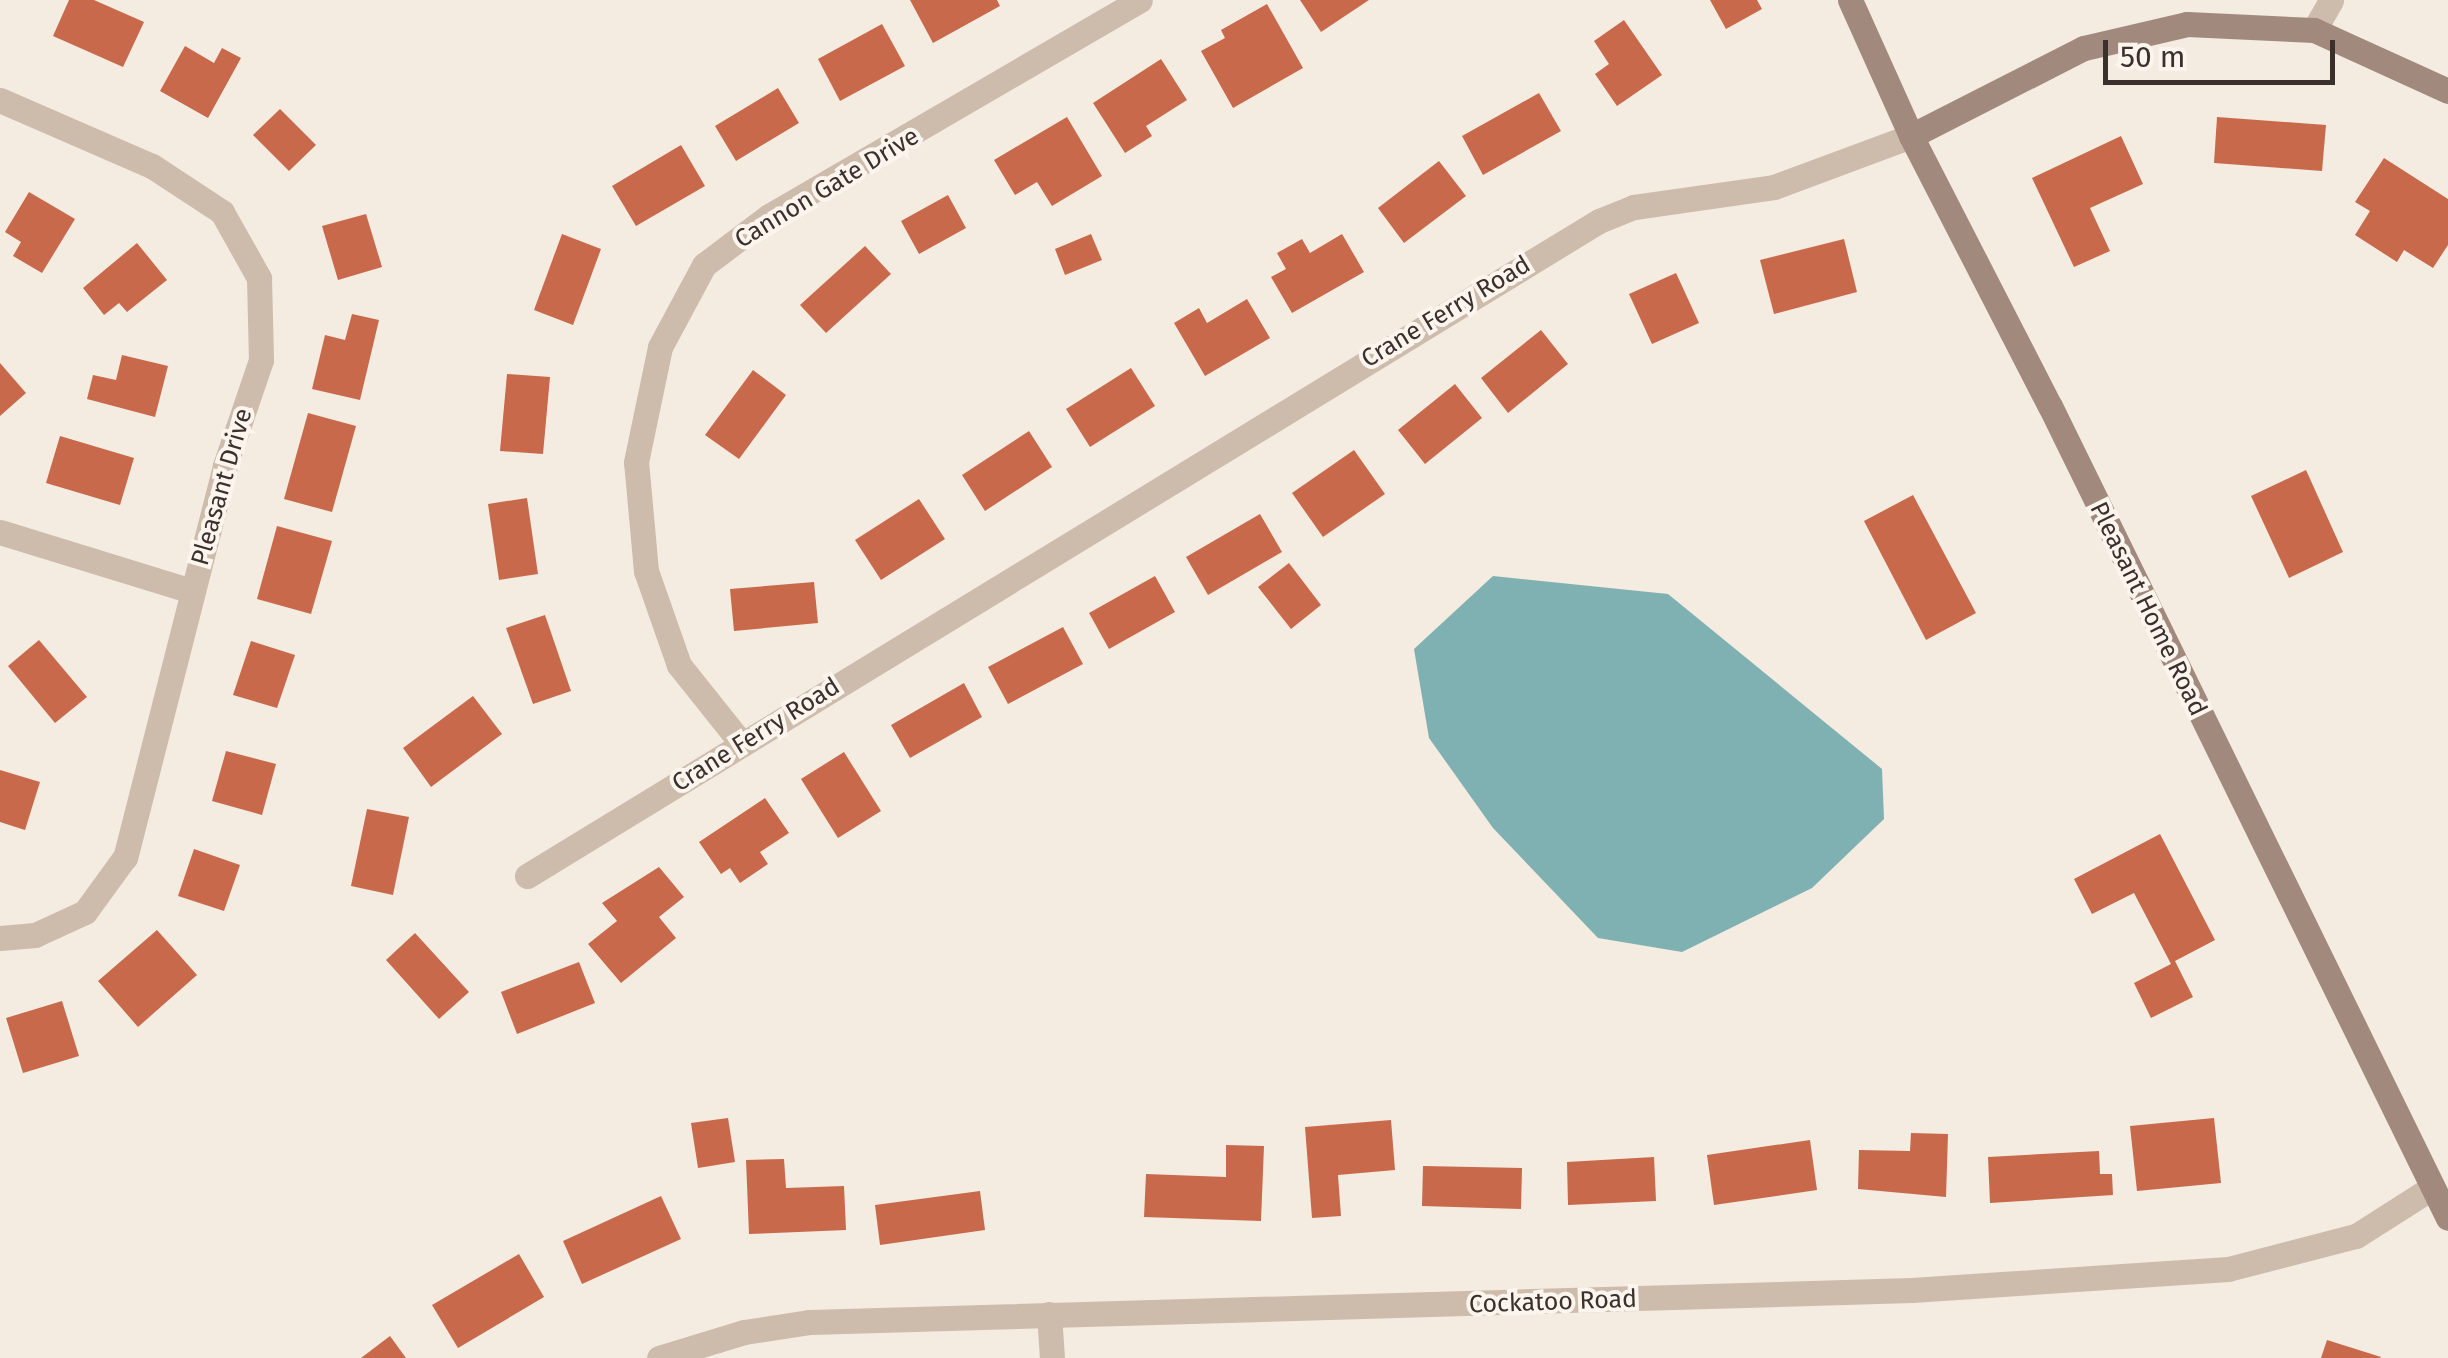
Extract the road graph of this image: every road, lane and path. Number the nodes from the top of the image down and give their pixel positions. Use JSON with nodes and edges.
{"nodes":[{"id":1,"x":1140,"y":0,"type":"edge"},
{"id":2,"x":1850,"y":0,"type":"edge"},
{"id":3,"x":2331,"y":0,"type":"edge"},
{"id":4,"x":2314,"y":30,"type":"junction"},
{"id":5,"x":2448,"y":91,"type":"edge"},
{"id":6,"x":0,"y":100,"type":"edge"},
{"id":7,"x":1910,"y":136,"type":"junction"},
{"id":8,"x":0,"y":532,"type":"edge"},
{"id":9,"x":192,"y":591,"type":"junction"},
{"id":10,"x":742,"y":744,"type":"junction"},
{"id":11,"x":527,"y":876,"type":"dead end"},
{"id":12,"x":0,"y":938,"type":"edge"},
{"id":13,"x":2433,"y":1187,"type":"junction"},
{"id":14,"x":2448,"y":1218,"type":"edge"},
{"id":15,"x":1050,"y":1314,"type":"junction"},
{"id":16,"x":659,"y":1358,"type":"edge"},
{"id":17,"x":1052,"y":1358,"type":"edge"}],
"edges":[{"from":1,"to":10,"type":"street","name":"Cannon Gate Drive"},
{"from":2,"to":7,"type":"main road","name":"Pleasant Home Road"},
{"from":3,"to":4,"type":"street"},
{"from":4,"to":5,"type":"main road","name":"Crane Ferry Road"},
{"from":4,"to":7,"type":"main road","name":"Crane Ferry Road"},
{"from":6,"to":9,"type":"street","name":"Pleasant Drive"},
{"from":7,"to":10,"type":"street","name":"Crane Ferry Road"},
{"from":7,"to":13,"type":"main road","name":"Pleasant Home Road"},
{"from":8,"to":9,"type":"street"},
{"from":9,"to":12,"type":"street","name":"Pleasant Drive"},
{"from":10,"to":11,"type":"street","name":"Crane Ferry Road"},
{"from":13,"to":14,"type":"main road","name":"Pleasant Home Road"},
{"from":13,"to":15,"type":"street","name":"Cockatoo Road"},
{"from":15,"to":16,"type":"street","name":"Cockatoo Road"},
{"from":15,"to":17,"type":"street"}]}
